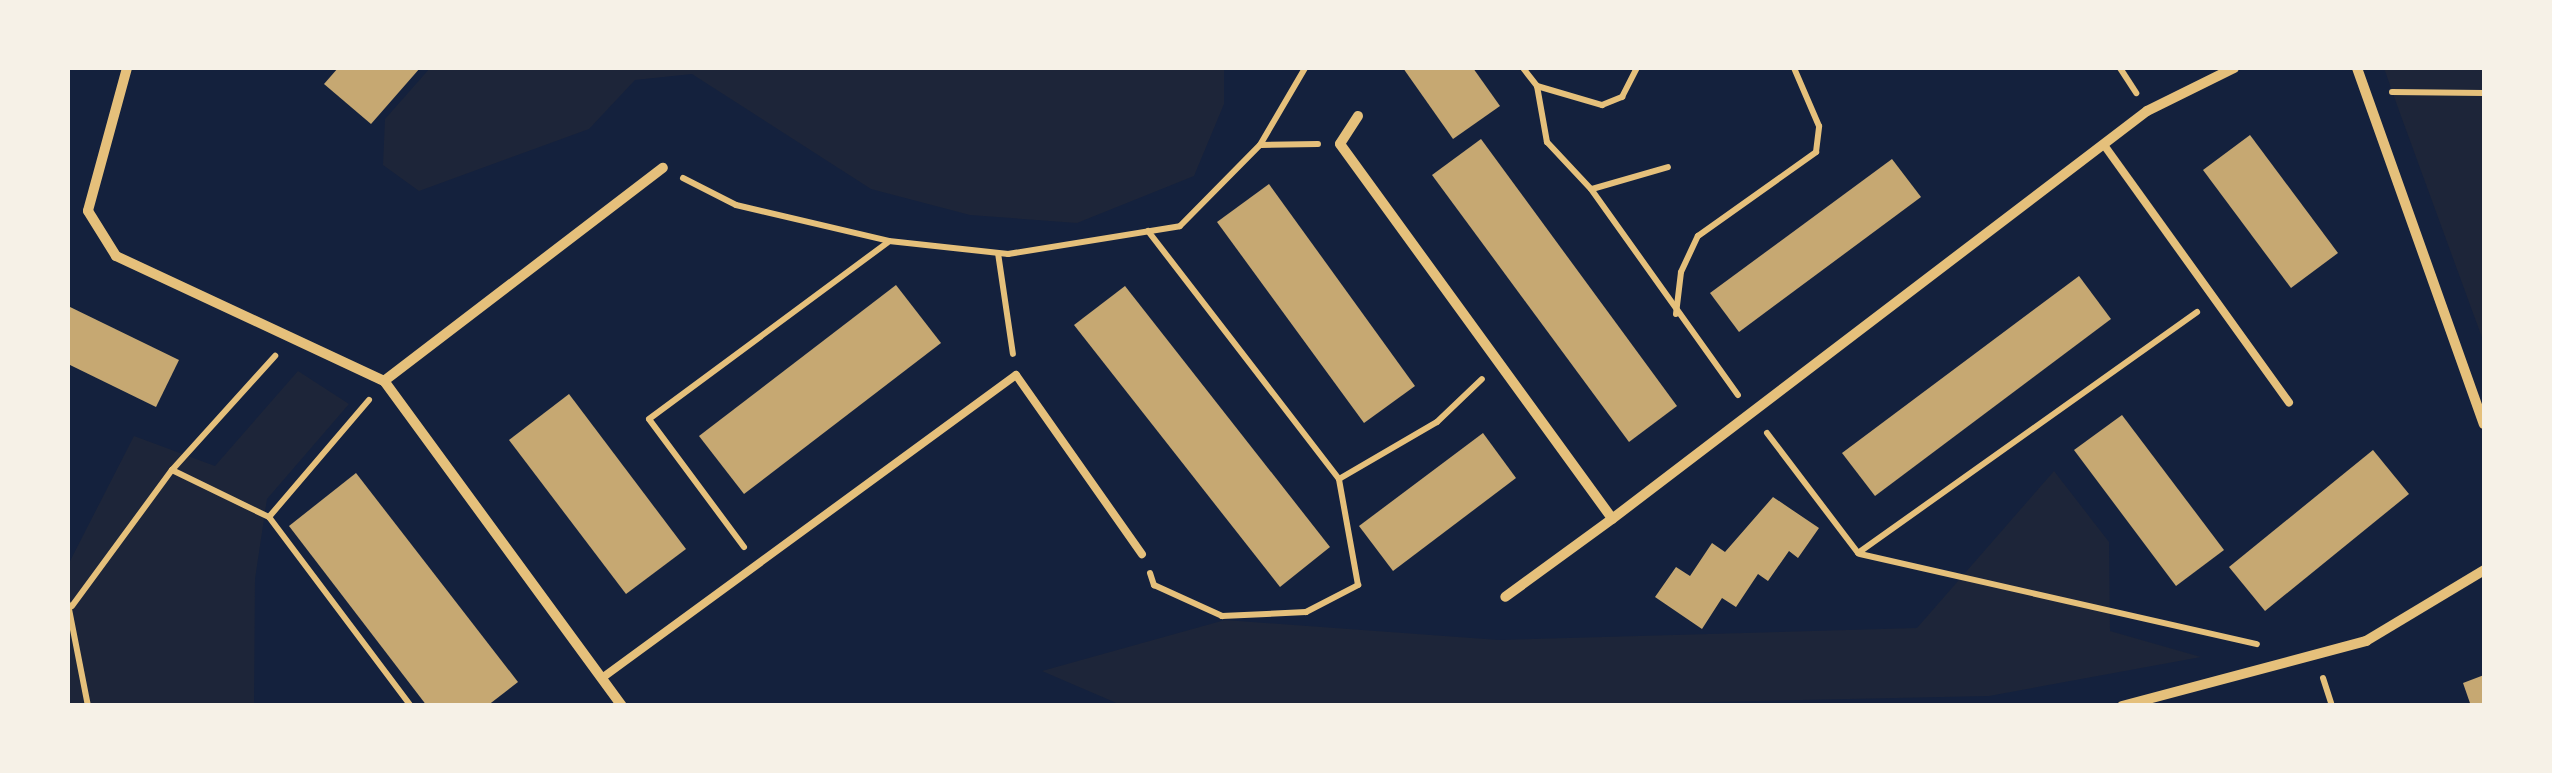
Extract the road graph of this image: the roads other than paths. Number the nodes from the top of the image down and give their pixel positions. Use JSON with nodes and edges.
{"nodes":[{"id":1,"x":127,"y":68,"type":"edge"},
{"id":2,"x":2234,"y":68,"type":"edge"},
{"id":3,"x":2357,"y":68,"type":"edge"},
{"id":4,"x":1358,"y":116,"type":"dead end"},
{"id":5,"x":2104,"y":146,"type":"junction"},
{"id":6,"x":663,"y":168,"type":"road end"},
{"id":7,"x":384,"y":382,"type":"junction"},
{"id":8,"x":2289,"y":402,"type":"dead end"},
{"id":9,"x":2484,"y":424,"type":"edge"},
{"id":10,"x":1612,"y":519,"type":"junction"},
{"id":11,"x":1142,"y":554,"type":"road end"},
{"id":12,"x":2484,"y":570,"type":"edge"},
{"id":13,"x":1506,"y":596,"type":"dead end"},
{"id":14,"x":602,"y":678,"type":"junction"},
{"id":15,"x":622,"y":706,"type":"edge"},
{"id":16,"x":2122,"y":706,"type":"edge"}],
"edges":[{"from":1,"to":7,"type":"street"},
{"from":2,"to":5,"type":"street"},
{"from":3,"to":9,"type":"street"},
{"from":4,"to":10,"type":"street"},
{"from":5,"to":8,"type":"lane"},
{"from":5,"to":10,"type":"street"},
{"from":6,"to":7,"type":"street"},
{"from":7,"to":14,"type":"street"},
{"from":10,"to":13,"type":"street"},
{"from":11,"to":14,"type":"lane"},
{"from":12,"to":16,"type":"street"},
{"from":14,"to":15,"type":"street"}]}
